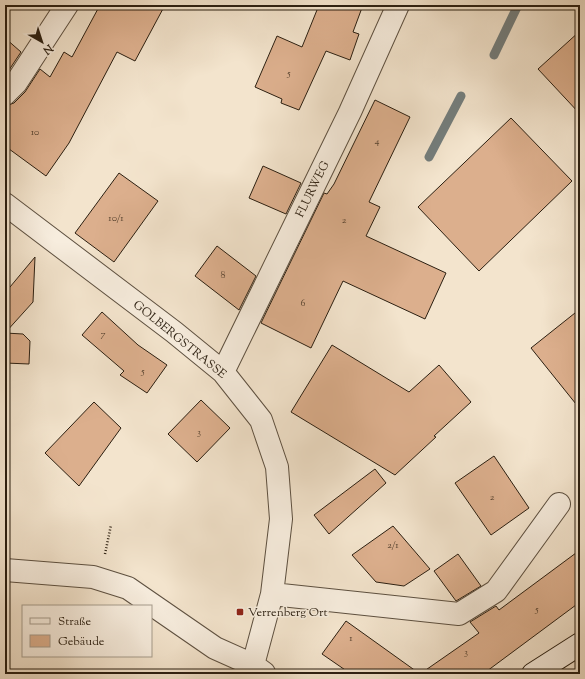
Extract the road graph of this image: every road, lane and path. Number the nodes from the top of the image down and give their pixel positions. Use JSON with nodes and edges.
{"nodes":[{"id":1,"x":66,"y":5,"type":"edge"},
{"id":2,"x":398,"y":5,"type":"edge"},
{"id":3,"x":5,"y":94,"type":"edge"},
{"id":4,"x":5,"y":204,"type":"edge"},
{"id":5,"x":223,"y":372,"type":"junction"},
{"id":6,"x":559,"y":504,"type":"dead end"},
{"id":7,"x":5,"y":570,"type":"edge"},
{"id":8,"x":272,"y":594,"type":"junction"},
{"id":9,"x":580,"y":644,"type":"edge"},
{"id":10,"x":259,"y":669,"type":"edge"},
{"id":11,"x":533,"y":674,"type":"edge"}],
"edges":[{"from":1,"to":3,"type":"street"},
{"from":2,"to":5,"type":"street","name":"FLURWEG"},
{"from":4,"to":5,"type":"street","name":"GOLBERGSTRASSE"},
{"from":5,"to":8,"type":"street","name":"GOLBERGSTRASSE"},
{"from":6,"to":8,"type":"street"},
{"from":7,"to":10,"type":"street"},
{"from":8,"to":10,"type":"street","name":"GOLBERGSTRASSE"},
{"from":9,"to":11,"type":"street"}]}
